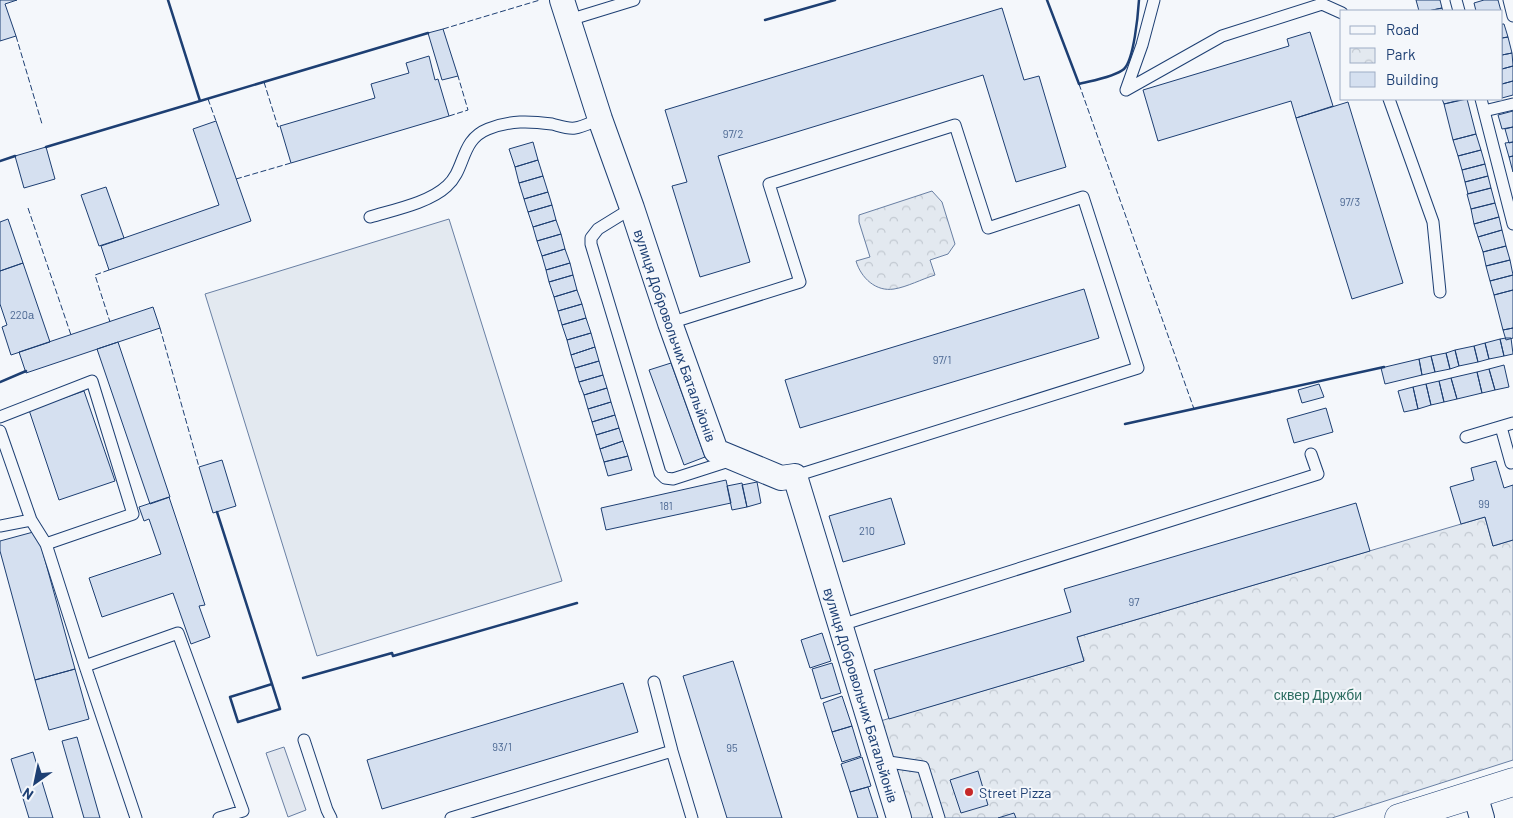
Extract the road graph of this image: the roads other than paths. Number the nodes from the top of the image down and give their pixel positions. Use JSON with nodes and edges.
{"nodes":[{"id":1,"x":634,"y":0,"type":"edge"},
{"id":2,"x":1154,"y":0,"type":"edge"},
{"id":3,"x":1509,"y":0,"type":"edge"},
{"id":4,"x":565,"y":10,"type":"edge"},
{"id":5,"x":1340,"y":12,"type":"edge"},
{"id":6,"x":1513,"y":16,"type":"edge"},
{"id":7,"x":1389,"y":100,"type":"edge"},
{"id":8,"x":1481,"y":100,"type":"edge"},
{"id":9,"x":1513,"y":104,"type":"edge"},
{"id":10,"x":1484,"y":111,"type":"junction"},
{"id":11,"x":600,"y":119,"type":"junction"},
{"id":12,"x":632,"y":208,"type":"junction"},
{"id":13,"x":370,"y":217,"type":"dead end"},
{"id":14,"x":1513,"y":224,"type":"edge"},
{"id":15,"x":1440,"y":292,"type":"dead end"},
{"id":16,"x":670,"y":324,"type":"junction"},
{"id":17,"x":0,"y":417,"type":"edge"},
{"id":18,"x":1513,"y":424,"type":"edge"},
{"id":19,"x":1501,"y":427,"type":"junction"},
{"id":20,"x":0,"y":431,"type":"edge"},
{"id":21,"x":1466,"y":438,"type":"dead end"},
{"id":22,"x":1311,"y":454,"type":"dead end"},
{"id":23,"x":734,"y":460,"type":"junction"},
{"id":24,"x":1512,"y":463,"type":"dead end"},
{"id":25,"x":795,"y":476,"type":"junction"},
{"id":26,"x":31,"y":520,"type":"junction"},
{"id":27,"x":0,"y":526,"type":"edge"},
{"id":28,"x":46,"y":544,"type":"junction"},
{"id":29,"x":841,"y":625,"type":"junction"},
{"id":30,"x":85,"y":666,"type":"junction"},
{"id":31,"x":654,"y":682,"type":"dead end"},
{"id":32,"x":304,"y":740,"type":"dead end"},
{"id":33,"x":672,"y":751,"type":"junction"},
{"id":34,"x":882,"y":761,"type":"junction"},
{"id":35,"x":1513,"y":782,"type":"edge"},
{"id":36,"x":1479,"y":806,"type":"edge"},
{"id":37,"x":136,"y":818,"type":"edge"},
{"id":38,"x":219,"y":818,"type":"edge"},
{"id":39,"x":331,"y":818,"type":"edge"},
{"id":40,"x":451,"y":818,"type":"edge"},
{"id":41,"x":692,"y":818,"type":"edge"},
{"id":42,"x":899,"y":818,"type":"edge"},
{"id":43,"x":939,"y":818,"type":"edge"},
{"id":44,"x":1400,"y":818,"type":"edge"}],
"edges":[{"from":1,"to":4,"type":"lane"},
{"from":2,"to":5,"type":"lane"},
{"from":3,"to":6,"type":"lane"},
{"from":4,"to":11,"type":"street","name":"вулиця Добровольчих Батальйонів"},
{"from":7,"to":15,"type":"lane"},
{"from":8,"to":10,"type":"lane"},
{"from":9,"to":10,"type":"lane"},
{"from":10,"to":14,"type":"lane"},
{"from":11,"to":12,"type":"street","name":"вулиця Добровольчих Батальйонів"},
{"from":11,"to":13,"type":"lane"},
{"from":12,"to":16,"type":"street","name":"вулиця Добровольчих Батальйонів"},
{"from":12,"to":23,"type":"lane"},
{"from":16,"to":23,"type":"street","name":"вулиця Добровольчих Батальйонів"},
{"from":16,"to":25,"type":"lane"},
{"from":17,"to":28,"type":"lane"},
{"from":18,"to":19,"type":"lane"},
{"from":19,"to":21,"type":"lane"},
{"from":19,"to":24,"type":"lane"},
{"from":20,"to":26,"type":"lane"},
{"from":22,"to":29,"type":"lane"},
{"from":23,"to":25,"type":"street","name":"вулиця Добровольчих Батальйонів"},
{"from":25,"to":29,"type":"street","name":"вулиця Добровольчих Батальйонів"},
{"from":26,"to":27,"type":"lane"},
{"from":26,"to":28,"type":"lane"},
{"from":28,"to":30,"type":"lane"},
{"from":29,"to":34,"type":"street","name":"вулиця Добровольчих Батальйонів"},
{"from":30,"to":37,"type":"lane"},
{"from":30,"to":38,"type":"lane"},
{"from":31,"to":33,"type":"lane"},
{"from":32,"to":39,"type":"lane"},
{"from":33,"to":40,"type":"lane"},
{"from":33,"to":41,"type":"lane"},
{"from":34,"to":42,"type":"street","name":"вулиця Добровольчих Батальйонів"},
{"from":34,"to":43,"type":"lane"},
{"from":35,"to":36,"type":"main road"},
{"from":36,"to":44,"type":"main road"}]}
